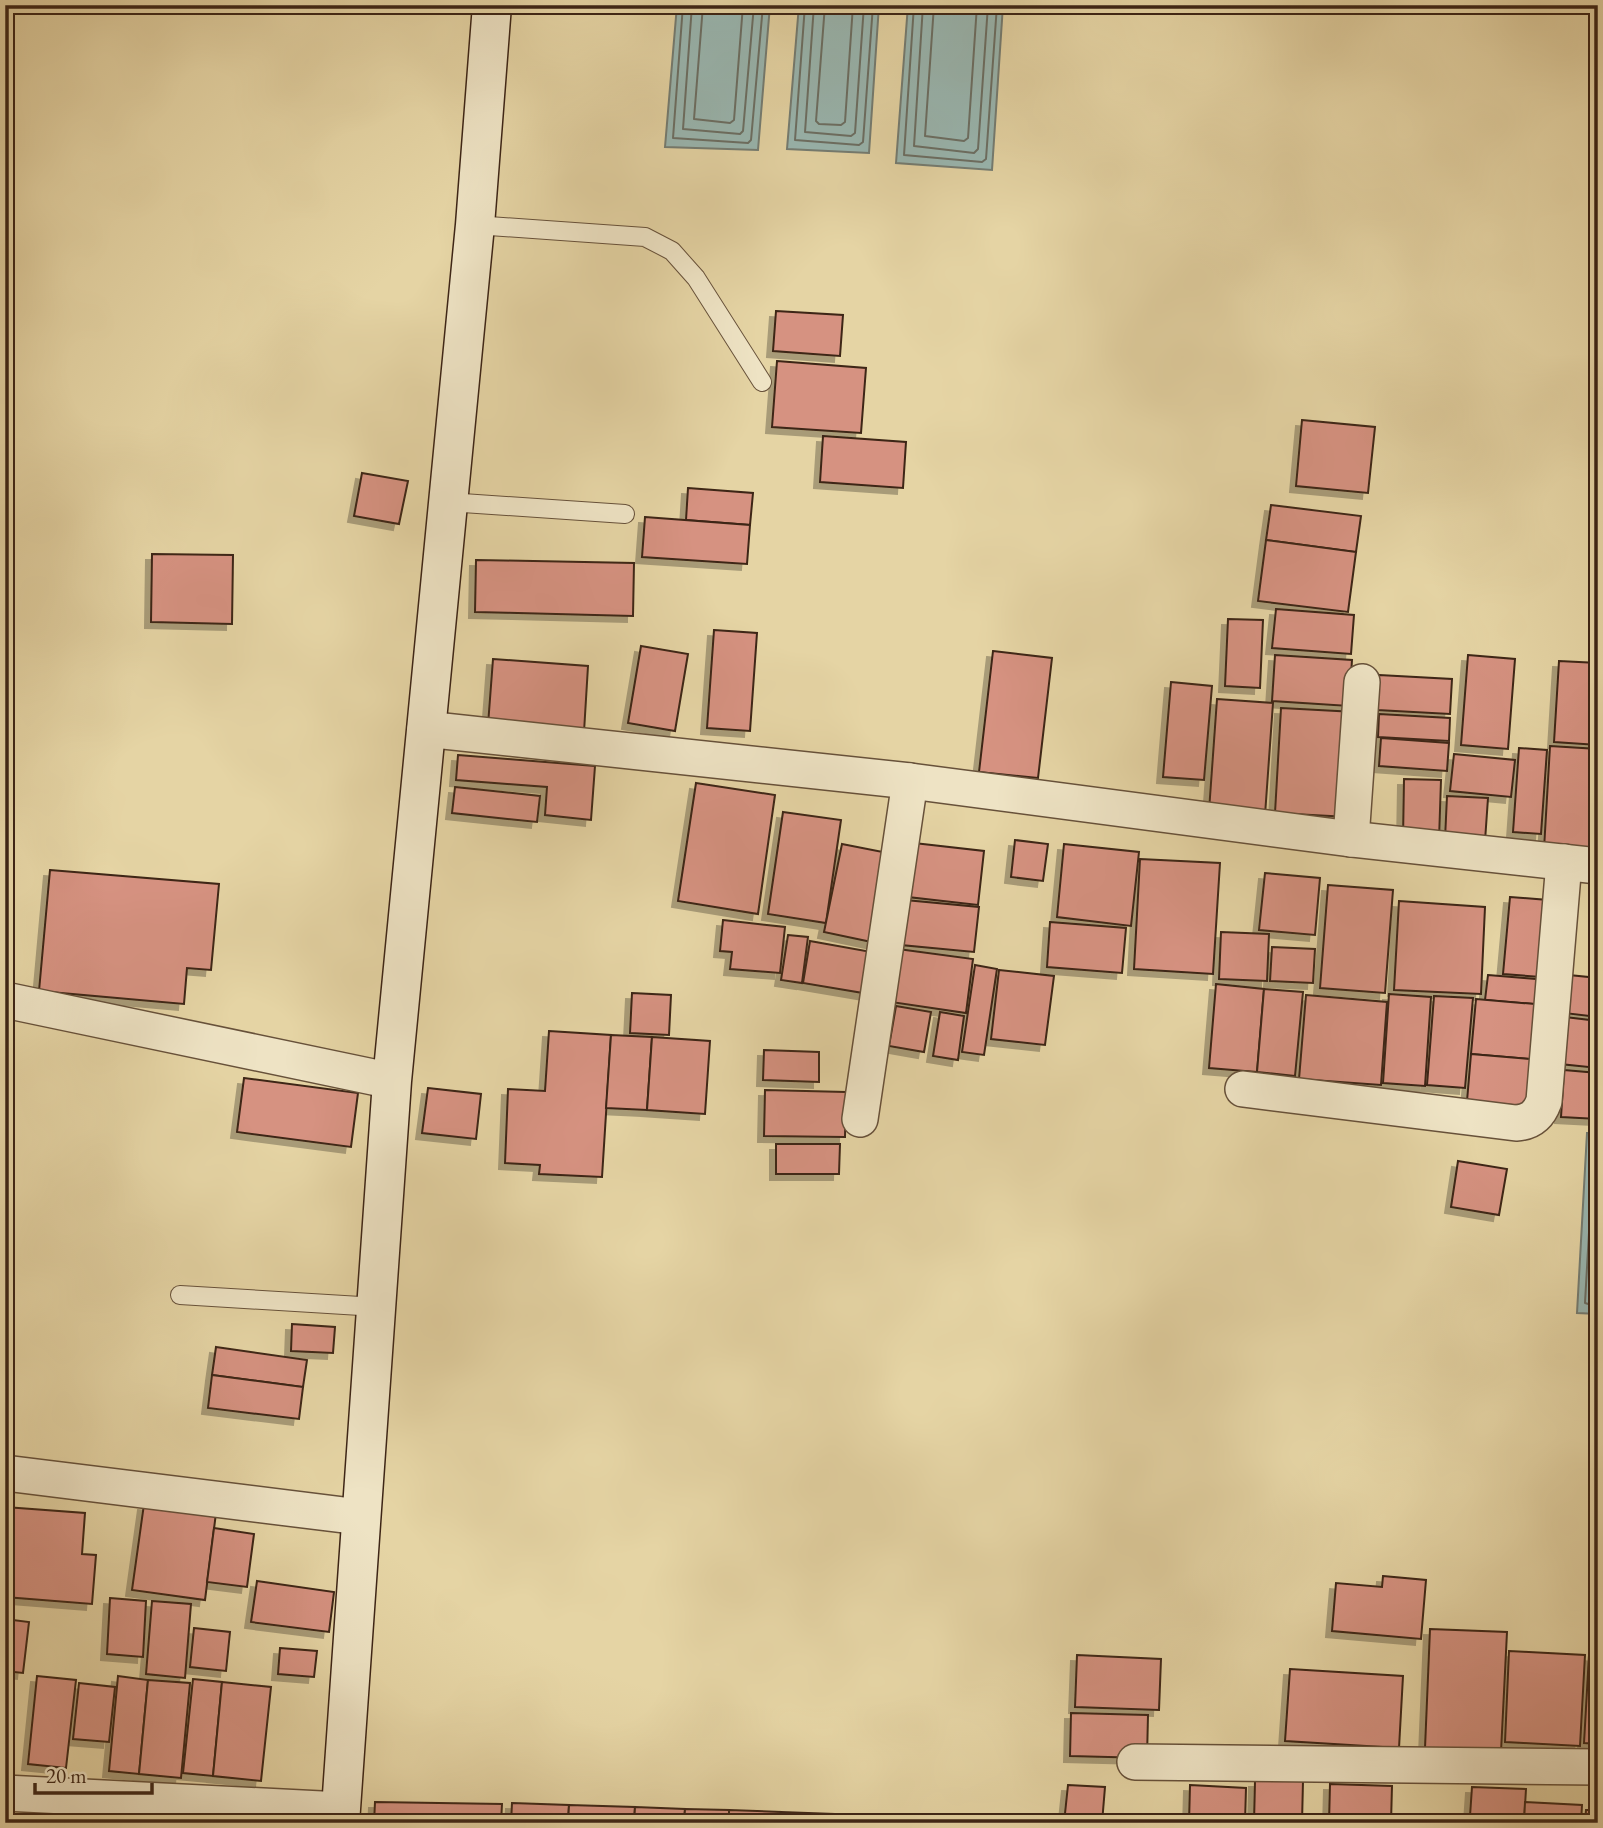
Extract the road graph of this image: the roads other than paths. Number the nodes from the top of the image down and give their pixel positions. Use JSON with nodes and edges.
{"nodes":[{"id":1,"x":492,"y":5,"type":"edge"},
{"id":2,"x":475,"y":225,"type":"junction"},
{"id":3,"x":762,"y":382,"type":"dead end"},
{"id":4,"x":448,"y":502,"type":"junction"},
{"id":5,"x":625,"y":514,"type":"dead end"},
{"id":6,"x":1362,"y":682,"type":"dead end"},
{"id":7,"x":425,"y":729,"type":"junction"},
{"id":8,"x":910,"y":781,"type":"junction"},
{"id":9,"x":1350,"y":839,"type":"junction"},
{"id":10,"x":1564,"y":862,"type":"junction"},
{"id":11,"x":1598,"y":866,"type":"edge"},
{"id":12,"x":5,"y":1000,"type":"edge"},
{"id":13,"x":392,"y":1081,"type":"junction"},
{"id":14,"x":1243,"y":1088,"type":"dead end"},
{"id":15,"x":860,"y":1119,"type":"dead end"},
{"id":16,"x":180,"y":1295,"type":"dead end"},
{"id":17,"x":377,"y":1307,"type":"junction"},
{"id":18,"x":5,"y":1473,"type":"edge"},
{"id":19,"x":360,"y":1517,"type":"junction"},
{"id":20,"x":1135,"y":1762,"type":"dead end"},
{"id":21,"x":1598,"y":1767,"type":"edge"},
{"id":22,"x":5,"y":1793,"type":"edge"},
{"id":23,"x":340,"y":1816,"type":"edge"}],
"edges":[{"from":1,"to":2,"type":"street"},
{"from":2,"to":3,"type":"lane"},
{"from":2,"to":4,"type":"street"},
{"from":4,"to":5,"type":"lane"},
{"from":4,"to":7,"type":"street"},
{"from":6,"to":9,"type":"street"},
{"from":7,"to":8,"type":"street"},
{"from":7,"to":13,"type":"street"},
{"from":8,"to":9,"type":"street"},
{"from":8,"to":15,"type":"street"},
{"from":9,"to":10,"type":"street"},
{"from":10,"to":11,"type":"street"},
{"from":10,"to":14,"type":"street"},
{"from":12,"to":13,"type":"street"},
{"from":13,"to":17,"type":"street"},
{"from":16,"to":17,"type":"lane"},
{"from":17,"to":19,"type":"street"},
{"from":18,"to":19,"type":"street"},
{"from":19,"to":23,"type":"street"},
{"from":20,"to":21,"type":"street"},
{"from":22,"to":23,"type":"street"}]}
